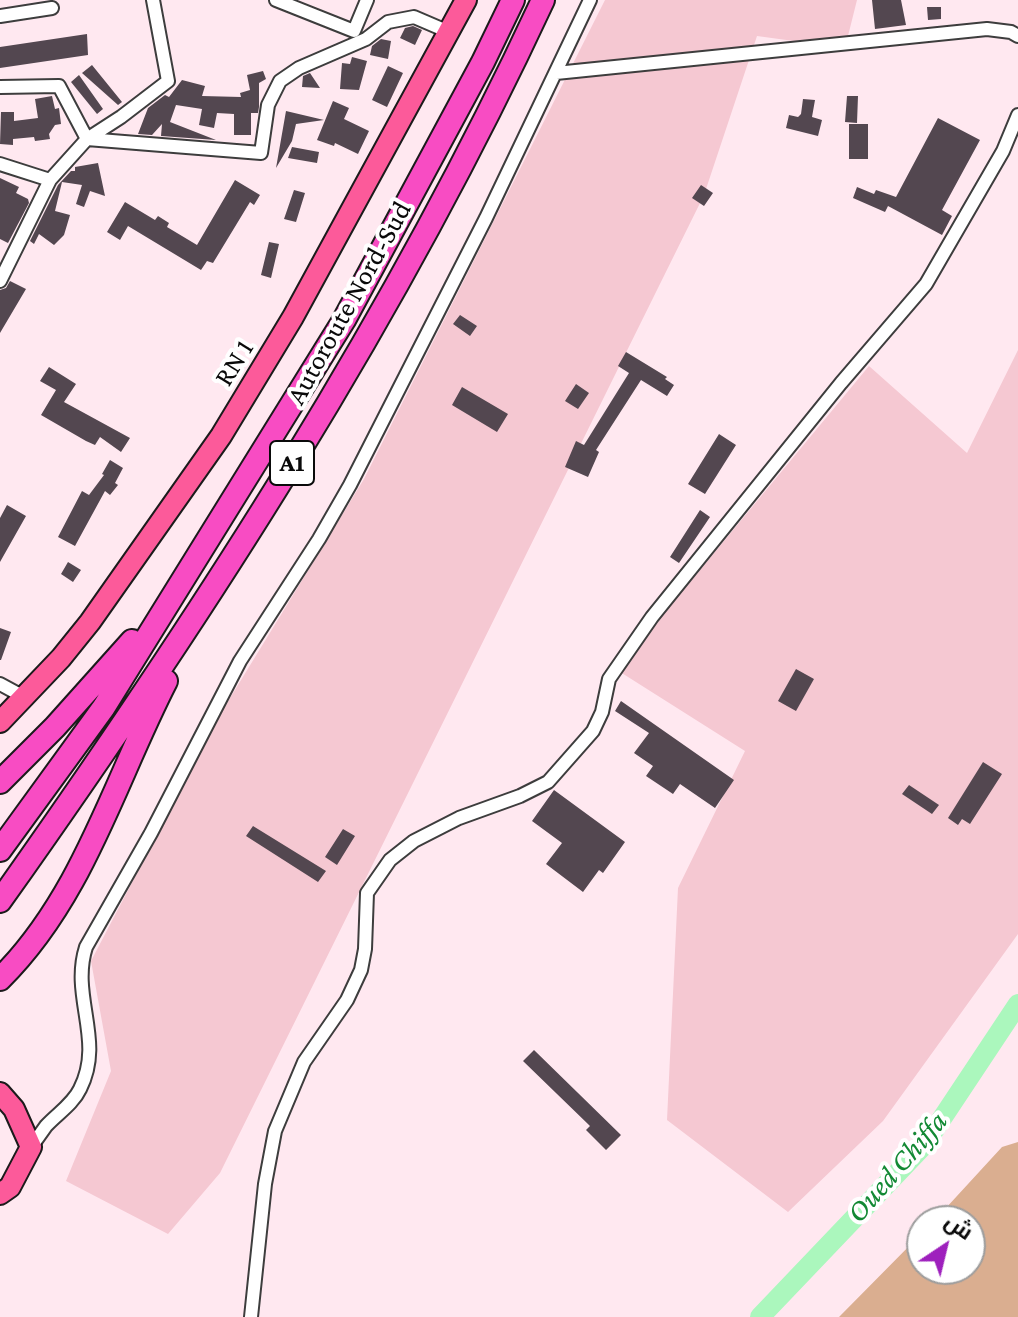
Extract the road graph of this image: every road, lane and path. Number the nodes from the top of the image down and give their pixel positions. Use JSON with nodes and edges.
{"nodes":[{"id":1,"x":153,"y":0,"type":"edge"},
{"id":2,"x":276,"y":0,"type":"edge"},
{"id":3,"x":367,"y":0,"type":"edge"},
{"id":4,"x":466,"y":0,"type":"edge"},
{"id":5,"x":513,"y":0,"type":"edge"},
{"id":6,"x":543,"y":0,"type":"edge"},
{"id":7,"x":590,"y":0,"type":"edge"},
{"id":8,"x":52,"y":8,"type":"dead end"},
{"id":9,"x":0,"y":16,"type":"edge"},
{"id":10,"x":449,"y":32,"type":"junction"},
{"id":11,"x":1018,"y":36,"type":"edge"},
{"id":12,"x":556,"y":73,"type":"junction"},
{"id":13,"x":0,"y":87,"type":"edge"},
{"id":14,"x":1018,"y":115,"type":"edge"},
{"id":15,"x":87,"y":139,"type":"junction"},
{"id":16,"x":0,"y":164,"type":"edge"},
{"id":17,"x":50,"y":180,"type":"junction"},
{"id":18,"x":0,"y":281,"type":"edge"},
{"id":19,"x":171,"y":600,"type":"junction"},
{"id":20,"x":197,"y":611,"type":"junction"},
{"id":21,"x":0,"y":684,"type":"edge"},
{"id":22,"x":24,"y":697,"type":"junction"},
{"id":23,"x":0,"y":722,"type":"edge"},
{"id":24,"x":0,"y":782,"type":"edge"},
{"id":25,"x":0,"y":850,"type":"edge"},
{"id":26,"x":0,"y":901,"type":"edge"},
{"id":27,"x":0,"y":979,"type":"edge"},
{"id":28,"x":0,"y":1093,"type":"edge"},
{"id":29,"x":31,"y":1147,"type":"junction"},
{"id":30,"x":0,"y":1194,"type":"edge"},
{"id":31,"x":251,"y":1317,"type":"edge"}],
"edges":[{"from":1,"to":15,"type":"street"},
{"from":2,"to":3,"type":"street"},
{"from":4,"to":10,"type":"main road","name":"RN 1"},
{"from":5,"to":19,"type":"highway","name":"Autoroute Nord-Sud","number":"A1"},
{"from":6,"to":20,"type":"highway","name":"Autoroute Nord-Sud","number":"A1"},
{"from":7,"to":12,"type":"street"},
{"from":8,"to":9,"type":"street"},
{"from":10,"to":15,"type":"street"},
{"from":10,"to":22,"type":"main road","name":"RN 1"},
{"from":11,"to":12,"type":"street"},
{"from":12,"to":29,"type":"street"},
{"from":13,"to":15,"type":"street"},
{"from":14,"to":31,"type":"street"},
{"from":15,"to":17,"type":"street"},
{"from":16,"to":17,"type":"street"},
{"from":17,"to":18,"type":"street"},
{"from":19,"to":24,"type":"highway"},
{"from":19,"to":25,"type":"highway","name":"Autoroute Nord-Sud","number":"A1"},
{"from":20,"to":26,"type":"highway","name":"Autoroute Nord-Sud","number":"A1"},
{"from":20,"to":27,"type":"highway"},
{"from":21,"to":22,"type":"street"},
{"from":22,"to":23,"type":"main road","name":"RN 1"},
{"from":28,"to":29,"type":"main road"},
{"from":29,"to":30,"type":"main road"}]}
